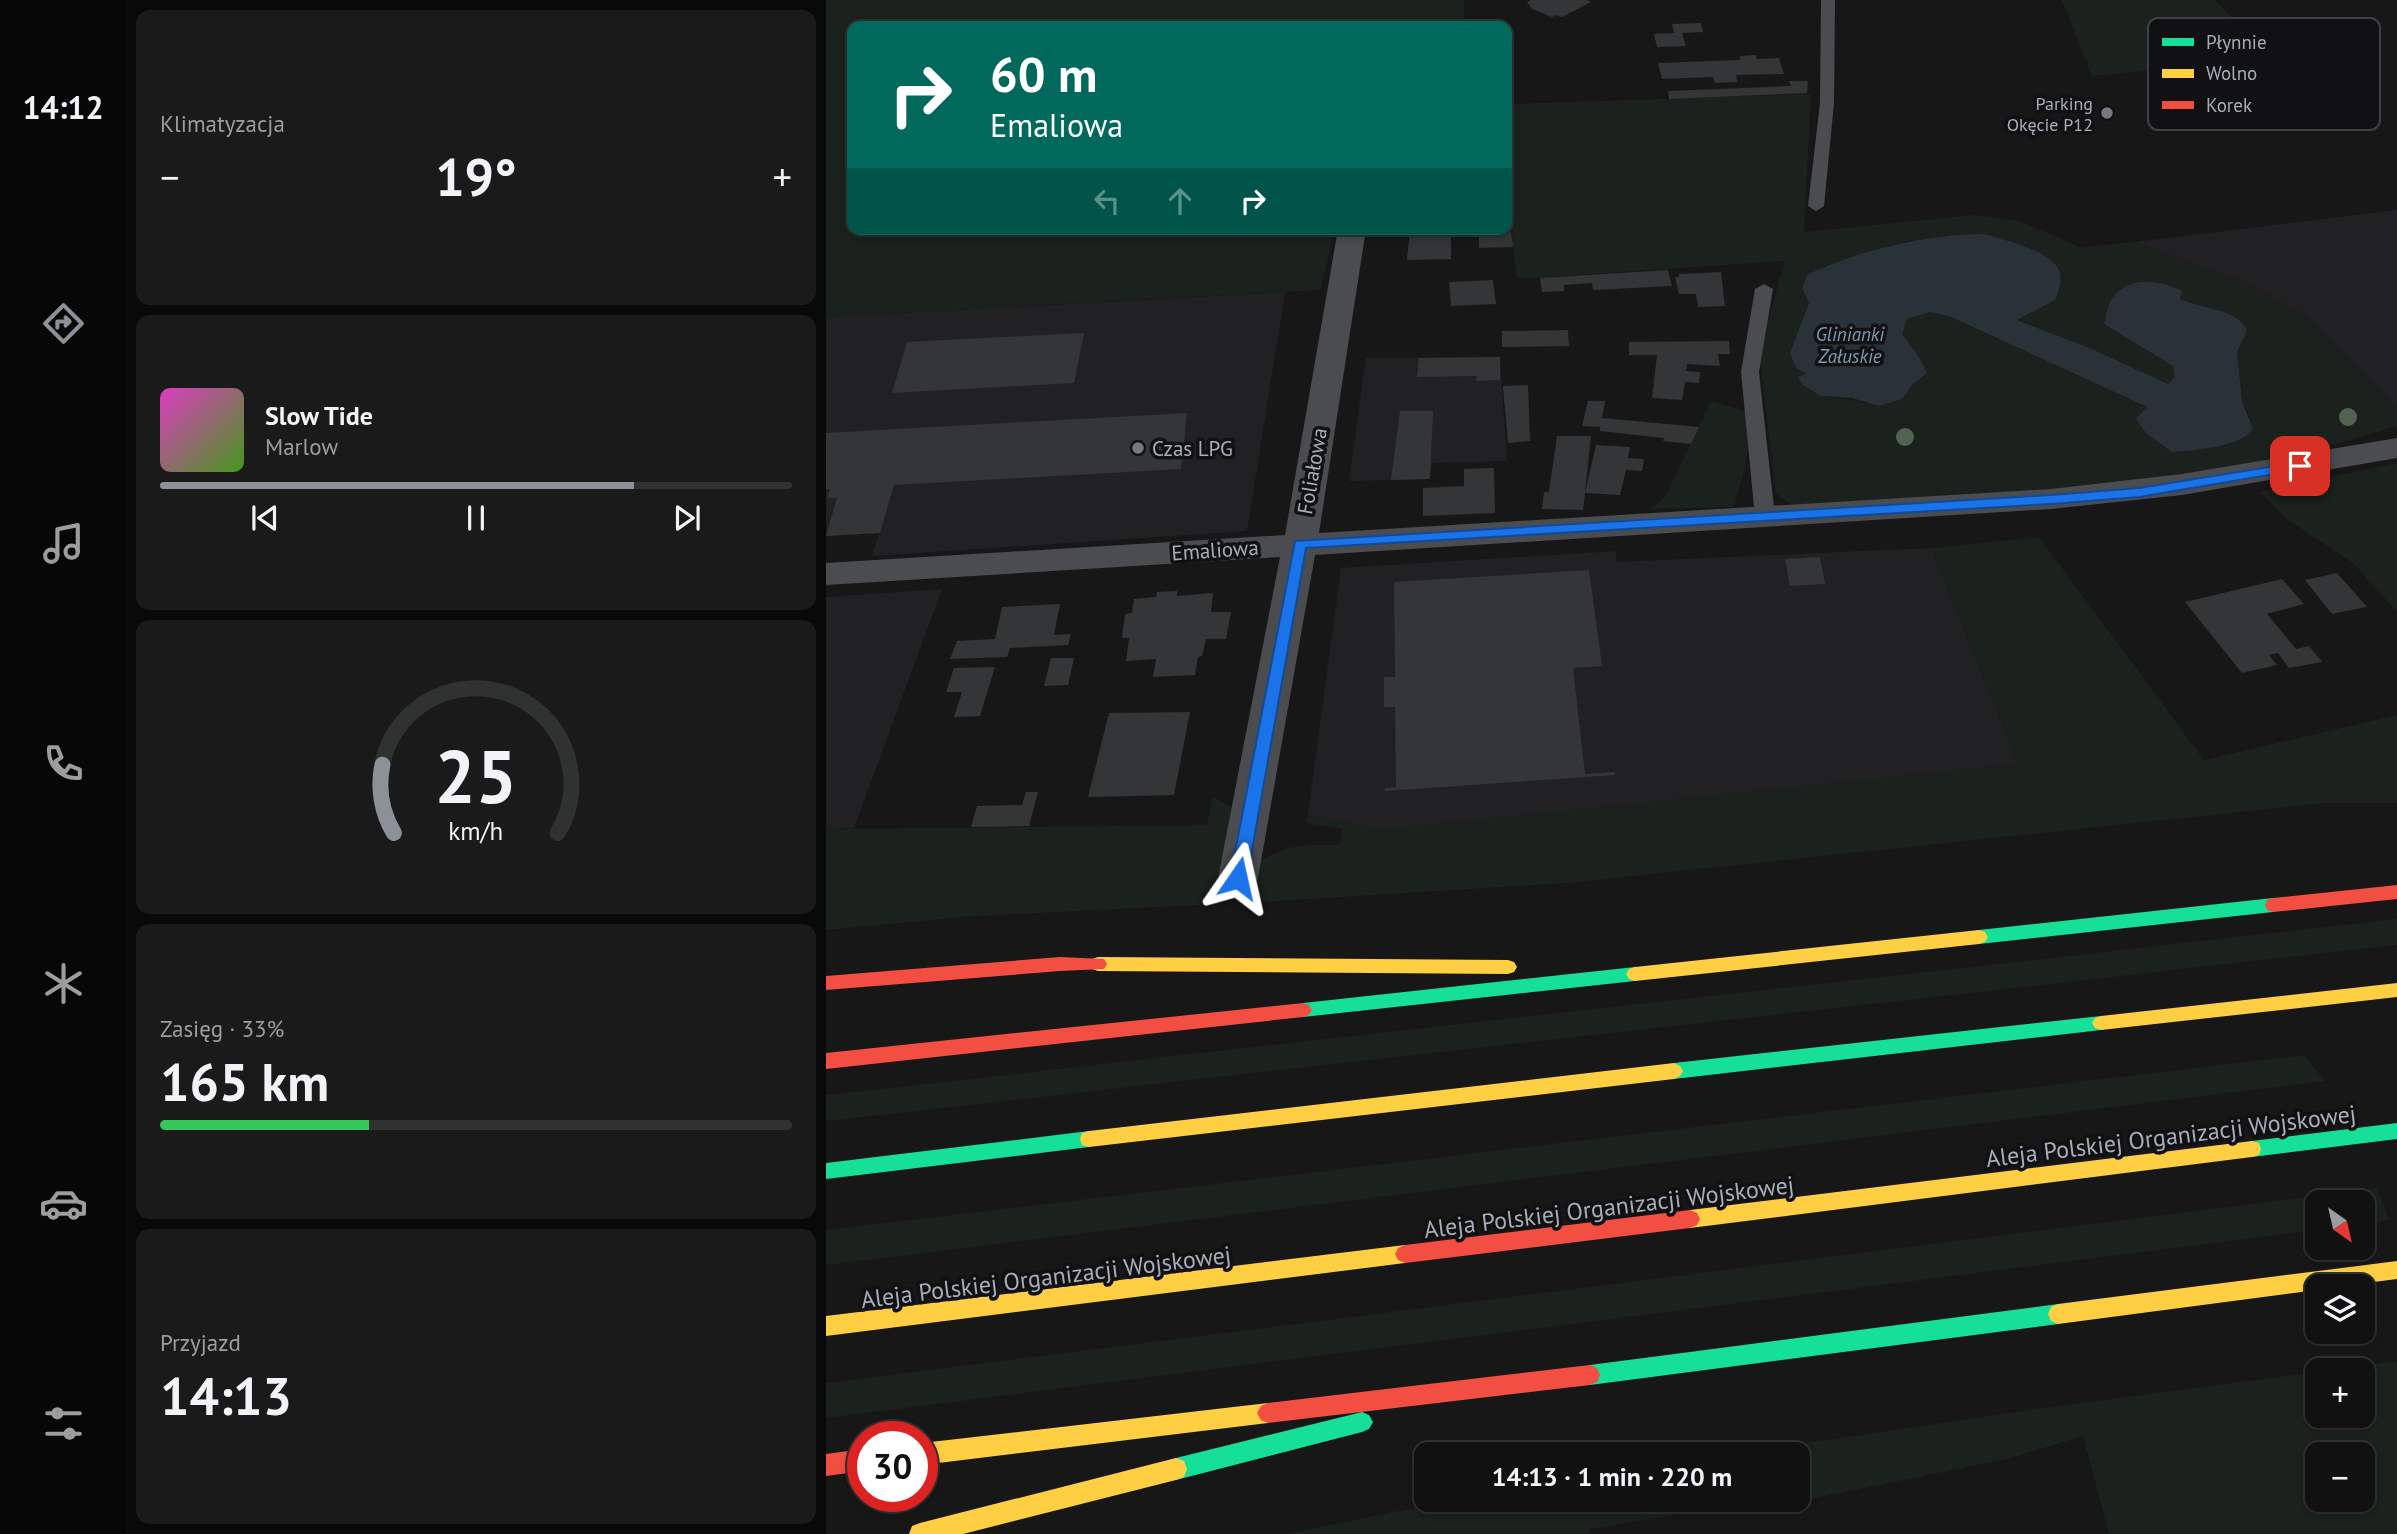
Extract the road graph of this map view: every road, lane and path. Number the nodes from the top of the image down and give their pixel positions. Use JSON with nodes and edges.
{"nodes":[{"id":1,"x":1828,"y":0,"type":"edge"},
{"id":2,"x":1816,"y":206,"type":"dead end"},
{"id":3,"x":1351,"y":235,"type":"edge"},
{"id":4,"x":1764,"y":289,"type":"dead end"},
{"id":5,"x":2397,"y":448,"type":"edge"},
{"id":6,"x":1765,"y":517,"type":"junction"},
{"id":7,"x":1300,"y":544,"type":"junction"},
{"id":8,"x":826,"y":574,"type":"edge"},
{"id":9,"x":1238,"y":878,"type":"dead end"},
{"id":10,"x":2397,"y":892,"type":"edge"},
{"id":11,"x":1518,"y":967,"type":"dead end"},
{"id":12,"x":1546,"y":967,"type":"dead end"},
{"id":13,"x":1699,"y":968,"type":"junction"},
{"id":14,"x":826,"y":984,"type":"edge"},
{"id":15,"x":2397,"y":990,"type":"edge"},
{"id":16,"x":826,"y":1061,"type":"edge"},
{"id":17,"x":2397,"y":1131,"type":"edge"},
{"id":18,"x":826,"y":1171,"type":"edge"},
{"id":19,"x":2397,"y":1270,"type":"edge"},
{"id":20,"x":826,"y":1326,"type":"edge"},
{"id":21,"x":1510,"y":1385,"type":"junction"},
{"id":22,"x":938,"y":1452,"type":"edge"},
{"id":23,"x":847,"y":1462,"type":"edge"},
{"id":24,"x":826,"y":1465,"type":"edge"},
{"id":25,"x":920,"y":1534,"type":"edge"}],
"edges":[{"from":1,"to":2,"type":"lane"},
{"from":3,"to":7,"type":"street","name":"Foliałowa"},
{"from":4,"to":6,"type":"lane"},
{"from":5,"to":6,"type":"street","name":"Emaliowa"},
{"from":6,"to":7,"type":"street","name":"Emaliowa"},
{"from":7,"to":8,"type":"street","name":"Emaliowa"},
{"from":7,"to":9,"type":"street","name":"Foliałowa"},
{"from":10,"to":13,"type":"highway"},
{"from":11,"to":14,"type":"highway"},
{"from":12,"to":13,"type":"highway"},
{"from":13,"to":16,"type":"highway"},
{"from":15,"to":18,"type":"highway"},
{"from":17,"to":20,"type":"highway","name":"Aleja Polskiej Organizacji Wojskowej"},
{"from":19,"to":21,"type":"highway"},
{"from":21,"to":22,"type":"highway"},
{"from":21,"to":25,"type":"highway"},
{"from":23,"to":24,"type":"highway"}]}
